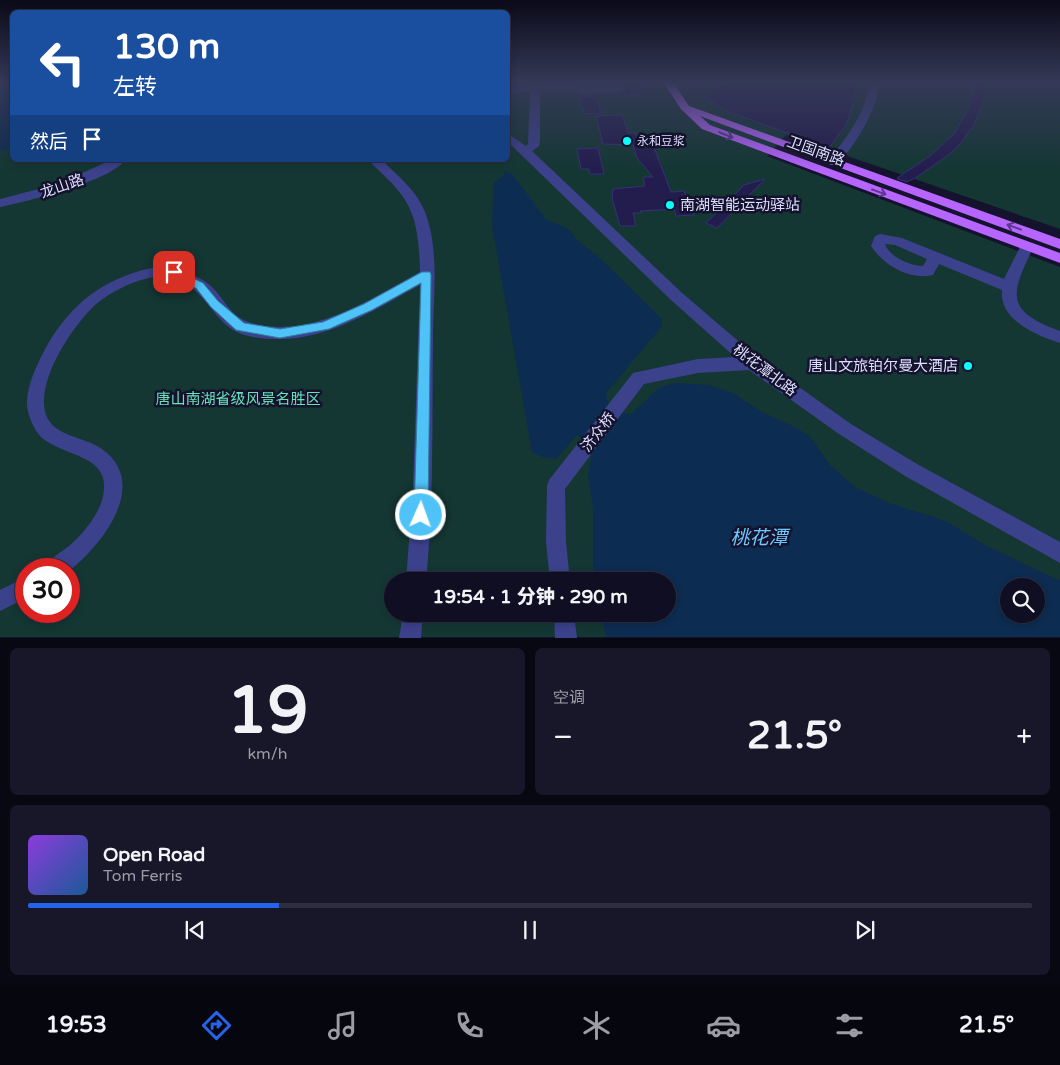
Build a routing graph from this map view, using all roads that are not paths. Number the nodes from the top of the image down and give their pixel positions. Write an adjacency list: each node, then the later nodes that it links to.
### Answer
1 (535, 112): 6 (street)
2 (690, 112): 12 (main road, 卫国南路, one-way to 12)
3 (697, 112): 9 (main road, 卫国南路)
4 (868, 112): 9 (street)
5 (510, 140): 6 (street, 桃花潭北路)
6 (525, 151): 18 (street, 桃花潭北路)
7 (116, 162): 10 (street, 龙山路)
8 (377, 162): 15 (street)
9 (834, 162): 11 (main road, 卫国南路, one-way to 9)
10 (0, 203)
11 (1060, 244)
12 (1027, 246): 14 (main road, 卫国南路); 16 (street)
13 (935, 257): 16 (street)
14 (1060, 258)
15 (426, 275): 20 (street); 21 (street)
16 (1009, 287): 17 (street)
17 (1060, 337)
18 (752, 363): 19 (street, 桃花潭北路); 22 (street, 济众桥)
19 (1060, 553)
20 (68, 558)
21 (417, 572)
22 (559, 572)
23 (15, 592): 24 (street)
24 (0, 600)
25 (412, 622): 27 (street)
26 (565, 622): 28 (street)
27 (410, 638)
28 (566, 638)

